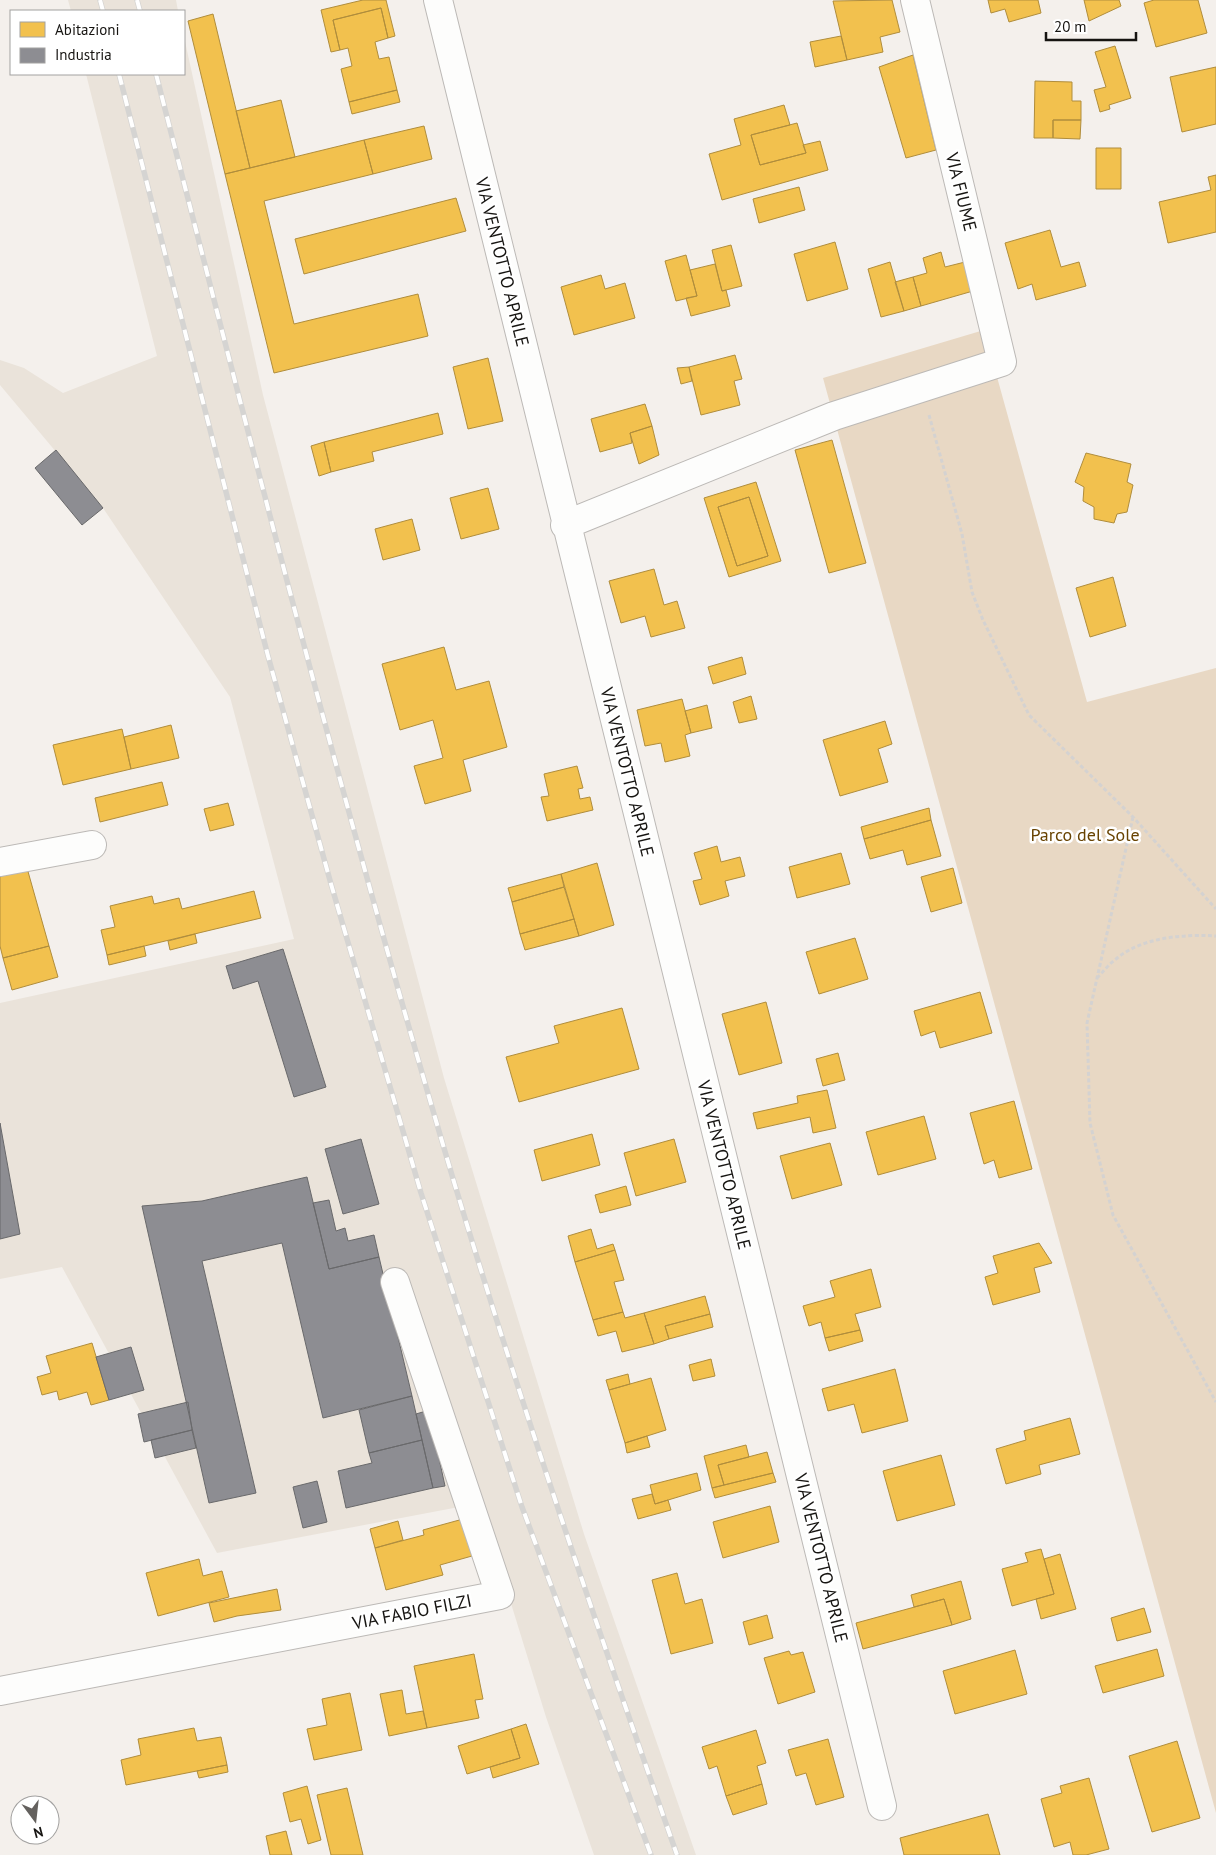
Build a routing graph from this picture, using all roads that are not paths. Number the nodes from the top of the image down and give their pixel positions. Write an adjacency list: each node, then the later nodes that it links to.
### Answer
1 (438, 0): 3 (street, VIA VENTOTTO APRILE)
2 (915, 0): 3 (street, VIA FIUME)
3 (566, 524): 8 (street, VIA VENTOTTO APRILE)
4 (92, 845): 5 (street)
5 (0, 862)
6 (395, 1282): 7 (street, VIA FABIO FILZI)
7 (0, 1691)
8 (882, 1806)

